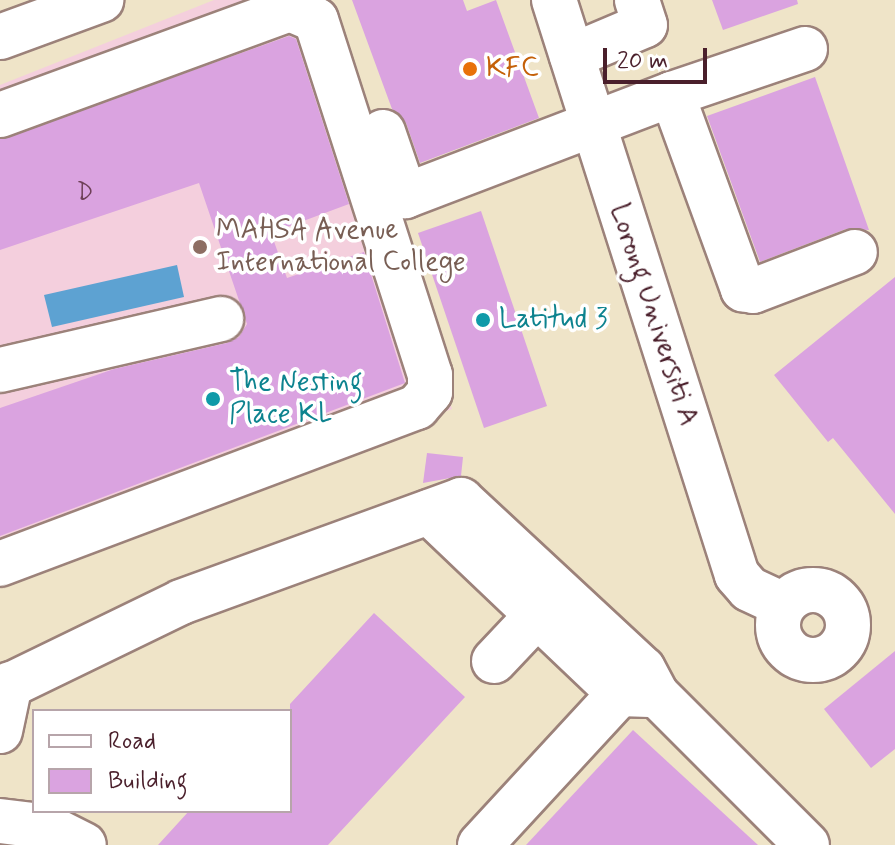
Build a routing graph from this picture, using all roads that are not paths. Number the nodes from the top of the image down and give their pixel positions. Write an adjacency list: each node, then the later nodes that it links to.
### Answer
1 (101, 0): 5 (main road)
2 (343, 0): 10 (main road)
3 (554, 0): 7 (main road, Lorong Universiti A)
4 (637, 0): 7 (main road)
5 (0, 37)
6 (805, 49): 8 (main road)
7 (572, 56): 10 (main road, Lorong Universiti A)
8 (672, 94): 10 (main road); 11 (main road)
9 (0, 115): 14 (main road)
10 (592, 126): 16 (main road, Lorong Universiti A)
11 (855, 252)
12 (221, 319): 13 (main road)
13 (0, 370)
14 (0, 564)
15 (548, 603): 17 (main road); 18 (main road); 19 (main road)
16 (784, 605)
17 (494, 661)
18 (640, 686): 23 (main road); 24 (main road)
19 (5, 687): 20 (main road)
20 (0, 731)
21 (0, 821): 22 (main road)
22 (84, 845)
23 (480, 845)
24 (807, 845)

